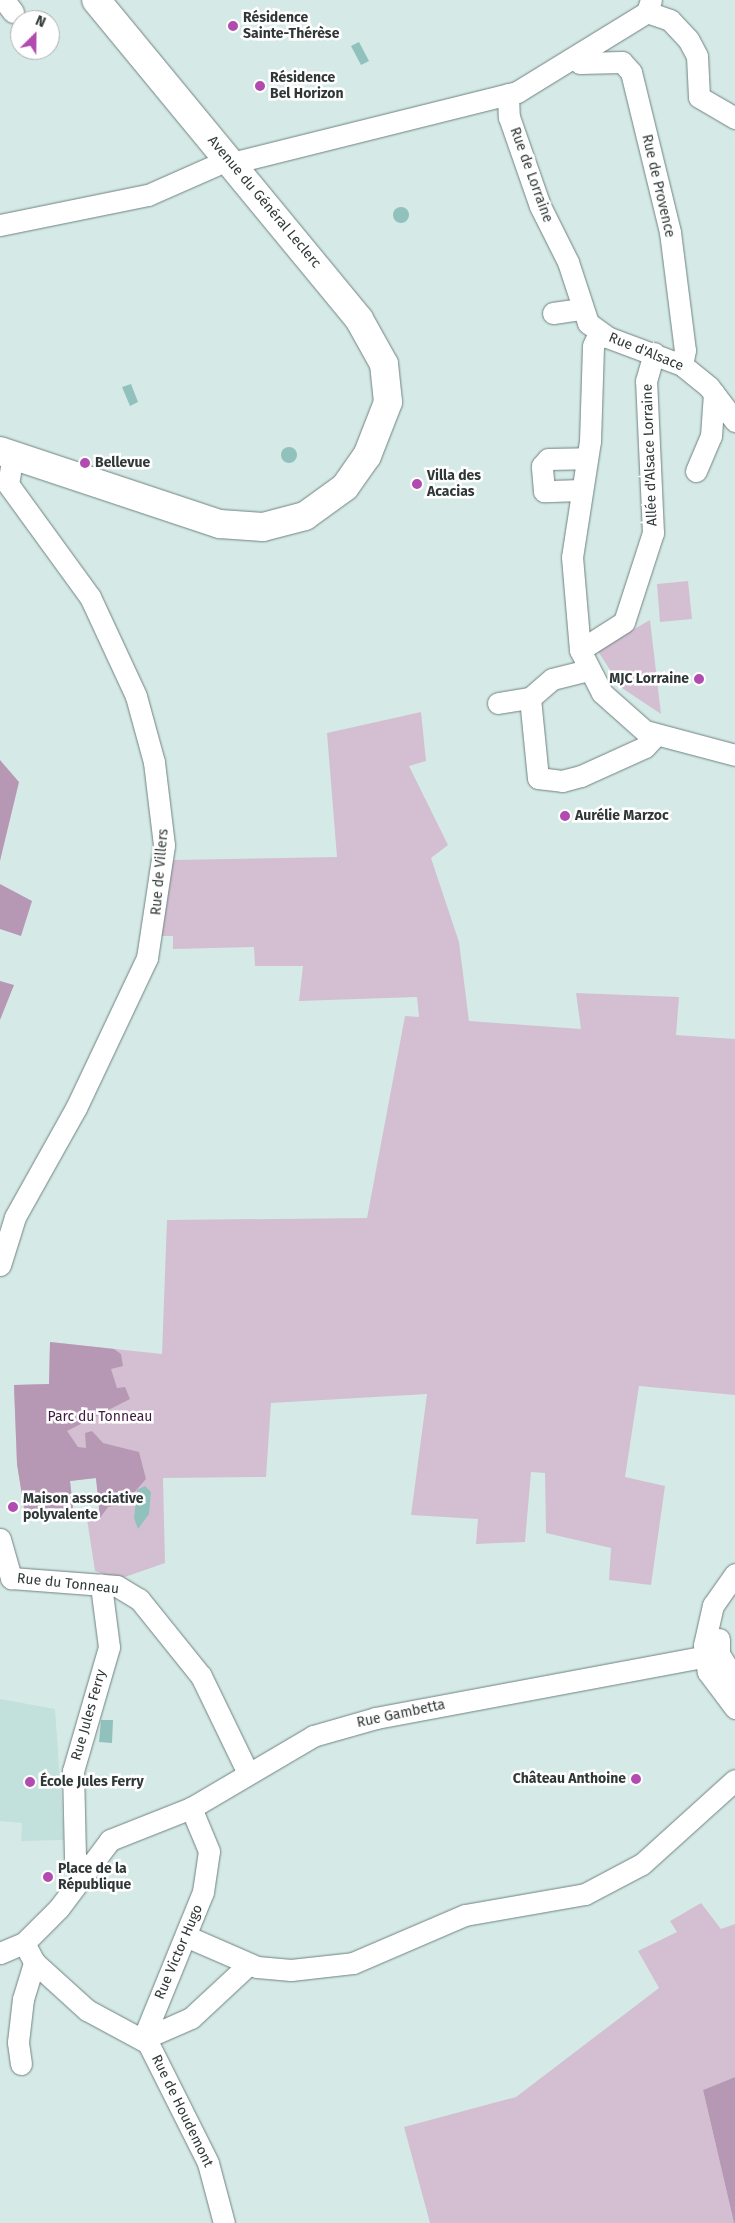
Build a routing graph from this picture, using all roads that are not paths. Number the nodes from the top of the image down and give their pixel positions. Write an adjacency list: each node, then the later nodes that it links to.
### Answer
1 (80, 0): 7 (main road, Avenue du Général Leclerc)
2 (96, 0): 7 (main road, Avenue du Général Leclerc)
3 (649, 6): 4 (street); 6 (street)
4 (575, 57): 5 (street); 13 (street, Rue de Provence)
5 (508, 94): 7 (street); 9 (street, Rue de Lorraine)
6 (735, 118)
7 (224, 164): 8 (street); 16 (main road, Avenue du Général Leclerc)
8 (0, 225)
9 (582, 309): 10 (street); 11 (street, Rue de Lorraine)
10 (553, 313)
11 (599, 333): 12 (street, Rue d'Alsace); 17 (street)
12 (654, 353): 13 (street, Rue d'Alsace); 20 (street, Allée d'Alsace Lorraine)
13 (682, 365): 14 (street, Rue d'Alsace)
14 (714, 393): 15 (street, Rue d'Alsace); 18 (street)
15 (735, 421)
16 (6, 453): 26 (street, Rue de Villers)
17 (587, 458): 19 (street); 19 (street)
18 (696, 470)
19 (581, 490): 20 (street)
20 (580, 650): 21 (street)
21 (588, 670): 22 (street); 24 (street)
22 (530, 698): 23 (street); 24 (street)
23 (498, 703)
24 (655, 736): 25 (street)
25 (735, 755)
26 (0, 1265)
27 (0, 1539): 29 (street, Rue du Tonneau)
28 (732, 1580): 30 (street)
29 (101, 1585): 33 (street, Rue du Tonneau); 36 (street, Rue Jules Ferry)
30 (711, 1654): 31 (street); 32 (street); 33 (street, Rue Gambetta)
31 (735, 1680)
32 (735, 1708)
33 (247, 1770): 35 (street, Rue Gambetta)
34 (735, 1780): 40 (street)
35 (191, 1808): 36 (street, Rue Gambetta); 37 (street, Rue Victor Hugo)
36 (85, 1871): 38 (street)
37 (188, 1937): 40 (street); 41 (street, Rue Victor Hugo)
38 (7, 1946): 39 (street, Rue de Houdemont)
39 (34, 1962): 41 (street, Rue de Houdemont); 42 (street)
40 (248, 1965): 41 (street)
41 (144, 2038): 43 (street, Rue de Houdemont)
42 (21, 2064)
43 (224, 2223)

